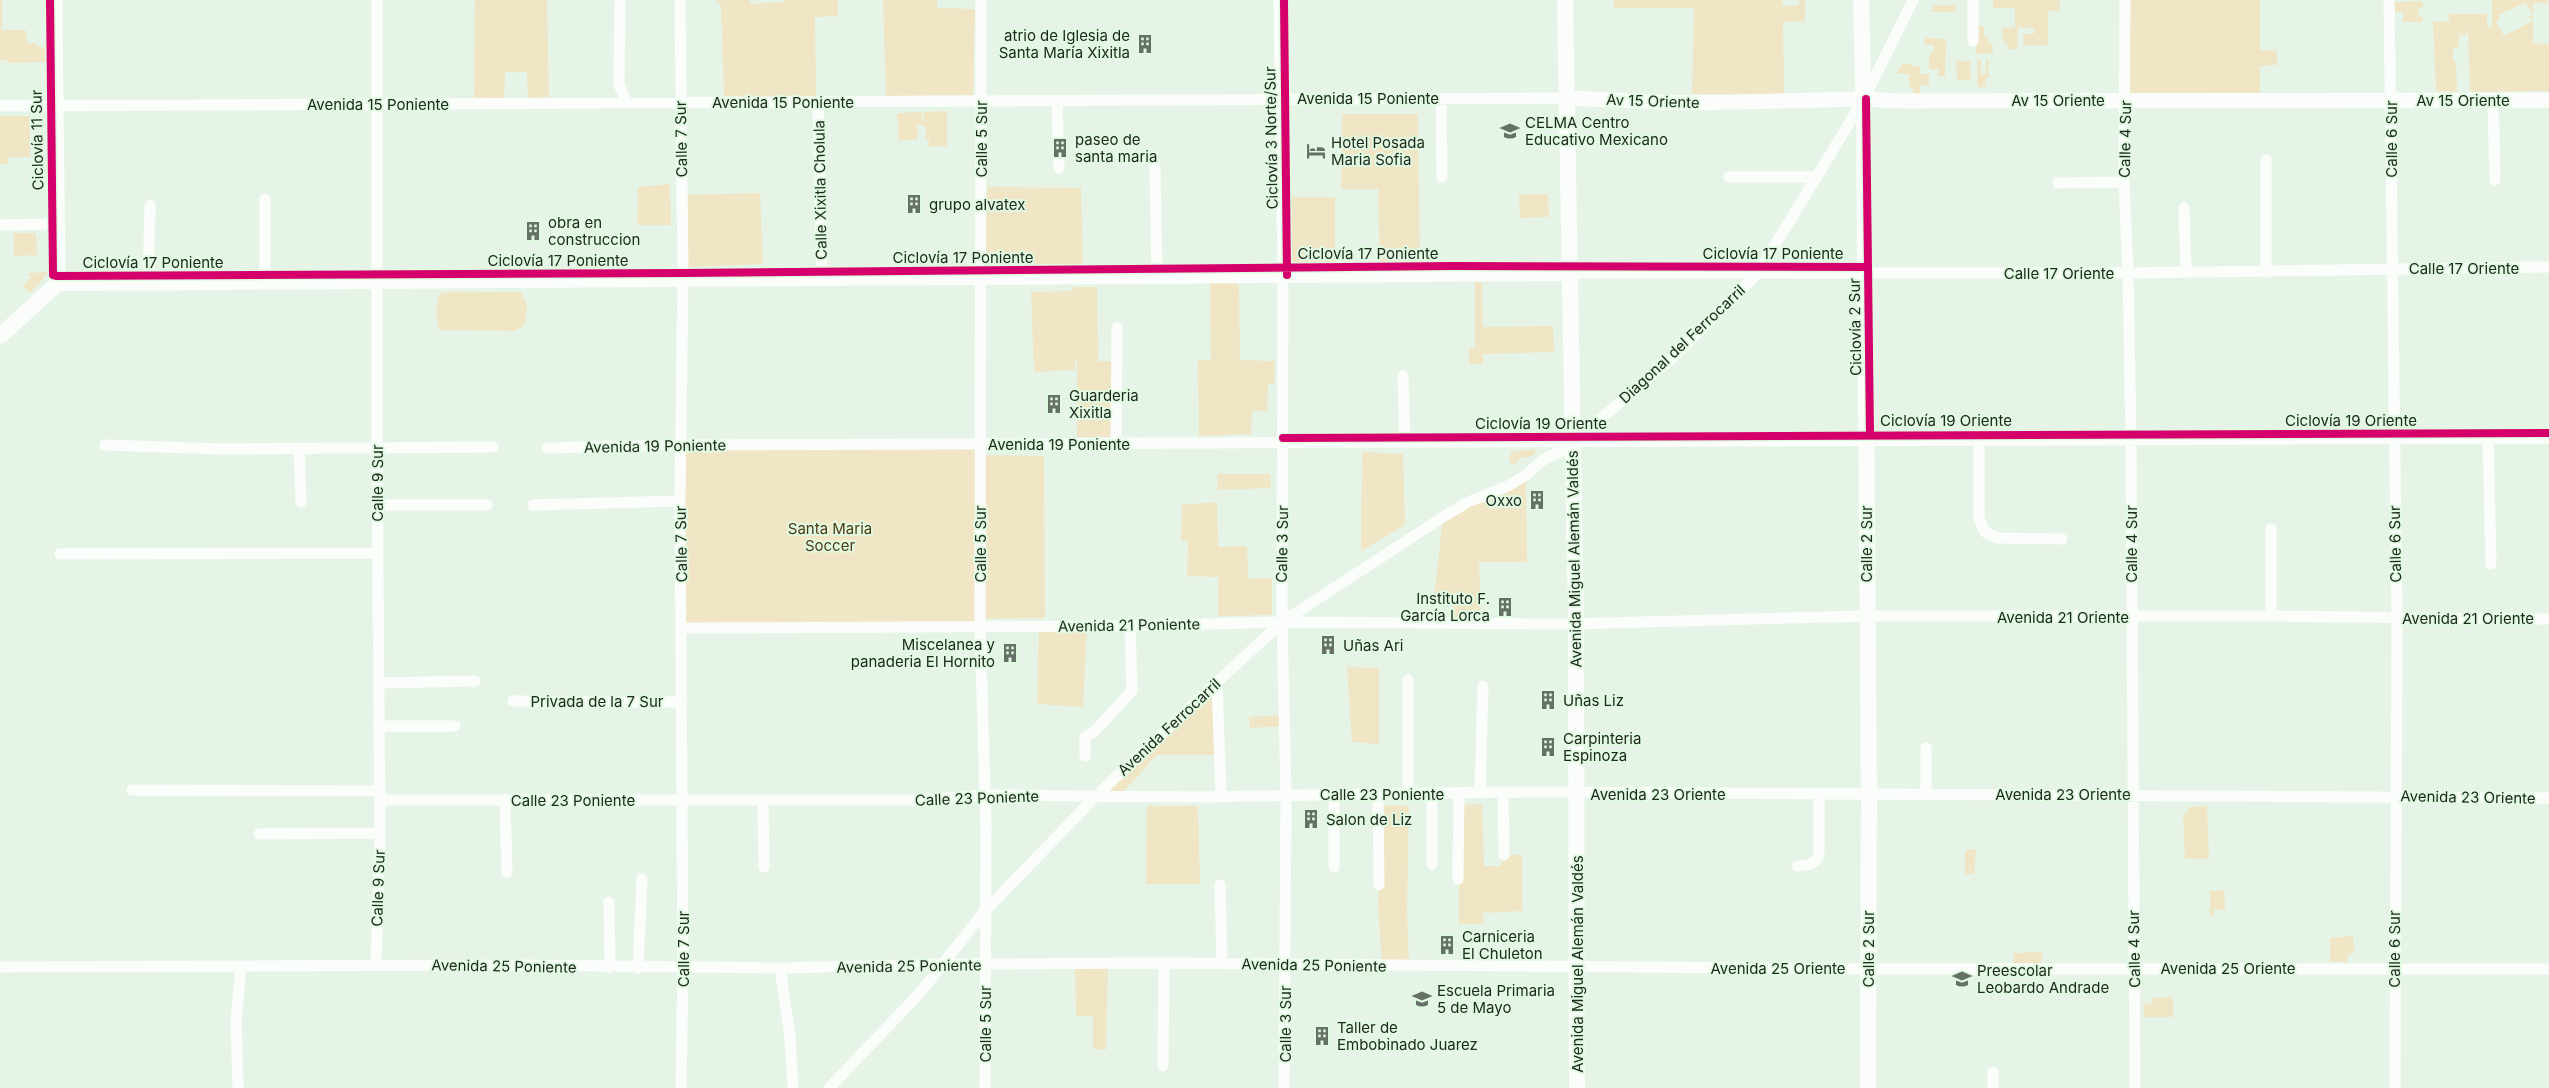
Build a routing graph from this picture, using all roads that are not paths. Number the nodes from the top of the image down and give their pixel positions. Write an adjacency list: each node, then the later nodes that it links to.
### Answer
1 (55, 0): 31 (street)
2 (377, 0): 29 (street, Calle 9 Sur)
3 (620, 0): 14 (street)
4 (680, 0): 28 (street, Calle 7 Sur)
5 (981, 0): 24 (street, Calle 5 Sur)
6 (1279, 0): 15 (street, Calle 3 Sur)
7 (1565, 0): 17 (main road, Avenida Miguel Alemán Valdés)
8 (1861, 0): 18 (main road, Calle 2 Sur)
9 (1914, 0): 18 (street, Diagonal del Ferrocarril)
10 (1973, 0): 13 (street)
11 (2125, 0): 19 (street, Calle 4 Sur)
12 (2389, 0): 20 (street, Calle 6 Sur)
13 (1973, 41)
14 (620, 85): 26 (street); 27 (street)
15 (1280, 98): 16 (street, Avenida 15 Poniente); 21 (street, Avenida 15 Poniente); 54 (street, Calle 3 Sur)
16 (1441, 98): 17 (street, Avenida 15 Poniente); 37 (street)
17 (1567, 98): 18 (street, Av 15 Oriente); 49 (main road, Avenida Miguel Alemán Valdés)
18 (1864, 99): 19 (street, Av 15 Oriente); 36 (street, Diagonal del Ferrocarril); 51 (main road, Calle 2 Sur)
19 (2126, 99): 20 (street, Av 15 Oriente); 39 (street, Calle 4 Sur)
20 (2390, 99): 22 (street, Av 15 Oriente); 47 (street, Calle 6 Sur)
21 (1058, 100): 24 (street, Avenida 15 Poniente); 34 (street)
22 (2493, 100): 23 (street, Av 15 Oriente); 38 (street)
23 (2549, 100)
24 (981, 101): 25 (street, Avenida 15 Poniente); 56 (street, Calle 5 Sur)
25 (818, 102): 28 (street, Avenida 15 Poniente); 57 (street, Calle Xixitla Cholula)
26 (611, 103): 27 (street, Avenida 15 Poniente); 29 (street, Avenida 15 Poniente)
27 (627, 103): 28 (street, Avenida 15 Poniente)
28 (680, 103): 58 (street, Calle 7 Sur)
29 (377, 104): 31 (street, Avenida 15 Poniente); 59 (street, Calle 9 Sur)
30 (0, 106): 31 (street, Avenida 15 Poniente)
31 (55, 106): 44 (street)
32 (2266, 160): 48 (street)
33 (1155, 167): 55 (street)
34 (1059, 168)
35 (1729, 177): 36 (street)
36 (1817, 177): 50 (street, Diagonal del Ferrocarril)
37 (1442, 178)
38 (2495, 180)
39 (2124, 182): 40 (street); 52 (street, Calle 4 Sur)
40 (2058, 183)
41 (265, 199): 61 (street)
42 (150, 205): 60 (street)
43 (2184, 208): 53 (street)
44 (56, 224): 45 (street); 62 (street)
45 (0, 225)
46 (2549, 267): 47 (street, Calle 17 Oriente)
47 (2391, 268): 48 (street, Calle 17 Oriente); 66 (street, Calle 6 Sur)
48 (2266, 272): 53 (street, Calle 17 Oriente)
49 (1570, 273): 50 (street, Calle 17 Oriente); 54 (main road); 72 (main road, Avenida Miguel Alemán Valdés)
50 (1758, 273): 51 (street, Calle 17 Oriente); 72 (street, Diagonal del Ferrocarril)
51 (1864, 273): 52 (street, Calle 17 Oriente); 71 (main road, Calle 2 Sur)
52 (2128, 273): 53 (street, Calle 17 Oriente); 68 (street, Calle 4 Sur)
53 (2186, 273)
54 (1283, 275): 55 (main road); 74 (street, Calle 3 Sur)
55 (1157, 276): 56 (main road)
56 (982, 277): 57 (main road); 78 (street, Calle 5 Sur)
57 (822, 278): 58 (main road)
58 (683, 279): 59 (main road); 77 (street, Calle 7 Sur)
59 (378, 281): 61 (main road); 81 (street, Calle 9 Sur)
60 (148, 282): 61 (main road); 62 (main road)
61 (265, 282)
62 (58, 283): 64 (main road)
63 (1117, 327): 73 (street)
64 (0, 336)
65 (1403, 376): 75 (street)
66 (2394, 438): 68 (street, Avenida 19 Poniente); 69 (street, Avenida 19 Poniente); 96 (street, Calle 6 Sur)
67 (2549, 438): 69 (street, Avenida 19 Poniente)
68 (2131, 439): 70 (street, Avenida 19 Poniente); 95 (street, Calle 4 Sur)
69 (2488, 439): 92 (street)
70 (1979, 440): 71 (street, Avenida 19 Poniente); 89 (street)
71 (1865, 441): 72 (street, Avenida 19 Poniente); 93 (main road, Calle 2 Sur)
72 (1572, 443): 75 (street, Avenida 19 Poniente); 98 (street, Avenida Ferrocarril); 99 (main road, Avenida Miguel Alemán Valdés)
73 (1116, 444): 74 (street, Avenida 19 Poniente); 78 (street, Avenida 19 Poniente)
74 (1283, 444): 75 (street, Avenida 19 Poniente); 98 (street, Calle 3 Sur)
75 (1405, 444)
76 (105, 445): 80 (street)
77 (681, 445): 78 (street, Avenida 19 Poniente); 82 (street, Avenida 19 Poniente); 83 (street, Calle 7 Sur)
78 (980, 445): 101 (street, Calle 5 Sur)
79 (493, 447): 81 (street)
80 (299, 448): 81 (street); 84 (street)
81 (377, 448): 85 (street, Calle 9 Sur)
82 (547, 448)
83 (680, 501): 87 (street); 102 (street, Calle 7 Sur)
84 (302, 502)
85 (377, 505): 86 (street); 91 (street, Calle 9 Sur)
86 (487, 505)
87 (533, 505)
88 (2271, 529): 94 (street)
89 (2062, 539)
90 (60, 554): 91 (street)
91 (377, 554): 106 (street, Calle 9 Sur)
92 (2491, 564)
93 (1866, 616): 95 (street, Avenida 21 Oriente); 99 (street, Avenida 21 Oriente); 118 (main road, Calle 2 Sur)
94 (2271, 616): 95 (street, Avenida 21 Oriente); 96 (street, Avenida 21 Oriente)
95 (2132, 617): 128 (street, Calle 4 Sur)
96 (2397, 618): 97 (street, Avenida 21 Oriente); 132 (street, Calle 6 Sur)
97 (2549, 619)
98 (1282, 622): 99 (street, Avenida 21 Poniente); 100 (street, Avenida 21 Poniente); 105 (street, Avenida Ferrocarril); 120 (street, Calle 3 Sur)
99 (1576, 624): 125 (main road, Avenida Miguel Alemán Valdés)
100 (1130, 626): 101 (street, Avenida 21 Poniente); 113 (street)
101 (980, 627): 102 (street, Avenida 21 Poniente); 127 (street, Calle 5 Sur)
102 (682, 628): 109 (street, Calle 7 Sur)
103 (1408, 680): 123 (street)
104 (475, 681): 106 (street)
105 (1217, 682): 130 (street, Avenida Ferrocarril); 131 (street)
106 (378, 683): 110 (street, Calle 9 Sur)
107 (1483, 686): 117 (street)
108 (513, 701): 109 (street, Privada de la 7 Sur)
109 (682, 702): 135 (street, Calle 7 Sur)
110 (378, 726): 111 (street); 129 (street, Calle 9 Sur)
111 (455, 726)
112 (1926, 748): 119 (street)
113 (1085, 756)
114 (132, 790): 129 (street, Calle 23 Poniente)
115 (1504, 792): 117 (street, Calle 23 Poniente); 125 (street, Calle 23 Poniente); 139 (street)
116 (1459, 793): 117 (street, Calle 23 Poniente); 124 (street, Calle 23 Poniente); 146 (street)
117 (1480, 793)
118 (1869, 793): 119 (street, Avenida 23 Oriente); 126 (street, Avenida 23 Oriente); 165 (main road, Calle 2 Sur)
119 (1926, 793): 128 (street, Avenida 23 Oriente)
120 (1286, 794): 121 (street, Calle 23 Poniente); 131 (street, Calle 23 Poniente); 154 (street, Calle 3 Sur)
121 (1334, 794): 122 (street, Calle 23 Poniente); 143 (street)
122 (1378, 794): 123 (street, Calle 23 Poniente); 148 (street)
123 (1408, 794): 124 (street, Calle 23 Poniente)
124 (1432, 794): 140 (street)
125 (1576, 794): 126 (street, Avenida 23 Oriente); 159 (main road, Avenida Miguel Alemán Valdés)
126 (1819, 794): 141 (street)
127 (985, 795): 130 (street, Calle 23 Poniente); 136 (street, Calle 23 Poniente); 150 (street, Calle 5 Sur)
128 (2132, 795): 132 (street, Avenida 23 Oriente); 164 (street, Calle 4 Sur)
129 (379, 796): 134 (street, Calle 23 Poniente); 137 (street, Calle 9 Sur)
130 (1097, 796): 131 (street, Calle 23 Poniente); 150 (street, Avenida Ferrocarril)
131 (1221, 796)
132 (2394, 796): 133 (street, Avenida 23 Oriente); 166 (street, Calle 6 Sur)
133 (2549, 798)
134 (505, 800): 135 (street, Calle 23 Poniente); 144 (street)
135 (682, 800): 136 (street, Calle 23 Poniente); 162 (street, Calle 7 Sur)
136 (763, 800): 142 (street)
137 (380, 833): 138 (street); 155 (street, Calle 9 Sur)
138 (259, 834)
139 (1504, 855)
140 (1432, 864)
141 (1797, 866)
142 (764, 867)
143 (1334, 867)
144 (507, 873)
145 (642, 878): 161 (street)
146 (1458, 879)
147 (1220, 885): 152 (street)
148 (1379, 885)
149 (609, 902): 160 (street)
150 (984, 912): 153 (street, Avenida Ferrocarril); 156 (street, Calle 5 Sur)
151 (1164, 963): 152 (street, Avenida 25 Poniente); 156 (street, Avenida 25 Poniente); 168 (street)
152 (1222, 963): 154 (street, Avenida 25 Poniente)
153 (944, 964): 156 (street, Avenida 25 Poniente); 163 (street, Avenida 25 Poniente); 173 (street, Avenida Ferrocarril)
154 (1285, 964): 159 (street, Avenida 25 Poniente); 175 (street, Calle 3 Sur)
155 (376, 965): 158 (street, Avenida 25 Poniente); 160 (street, Avenida 25 Poniente)
156 (985, 965): 174 (street, Calle 5 Sur)
157 (0, 966): 158 (street, Avenida 25 Poniente)
158 (241, 966): 170 (street)
159 (1577, 967): 165 (street, Avenida 25 Oriente); 176 (main road, Avenida Miguel Alemán Valdés)
160 (610, 968): 161 (street, Avenida 25 Poniente)
161 (638, 968): 162 (street, Avenida 25 Poniente)
162 (683, 968): 163 (street, Avenida 25 Poniente); 171 (street, Calle 7 Sur)
163 (780, 968): 172 (street)
164 (2134, 968): 165 (street, Avenida 25 Oriente); 166 (street, Avenida 25 Oriente); 179 (street, Calle 4 Sur)
165 (1868, 969): 177 (main road, Calle 2 Sur)
166 (2393, 969): 167 (street, Avenida 25 Oriente); 180 (street, Calle 6 Sur)
167 (2549, 969)
168 (1163, 1066)
169 (1993, 1072): 178 (street)
170 (238, 1088)
171 (681, 1088)
172 (793, 1088)
173 (829, 1088)
174 (985, 1088)
175 (1284, 1088)
176 (1577, 1088)
177 (1868, 1088)
178 (1992, 1088)
179 (2135, 1088)
180 (2394, 1088)

